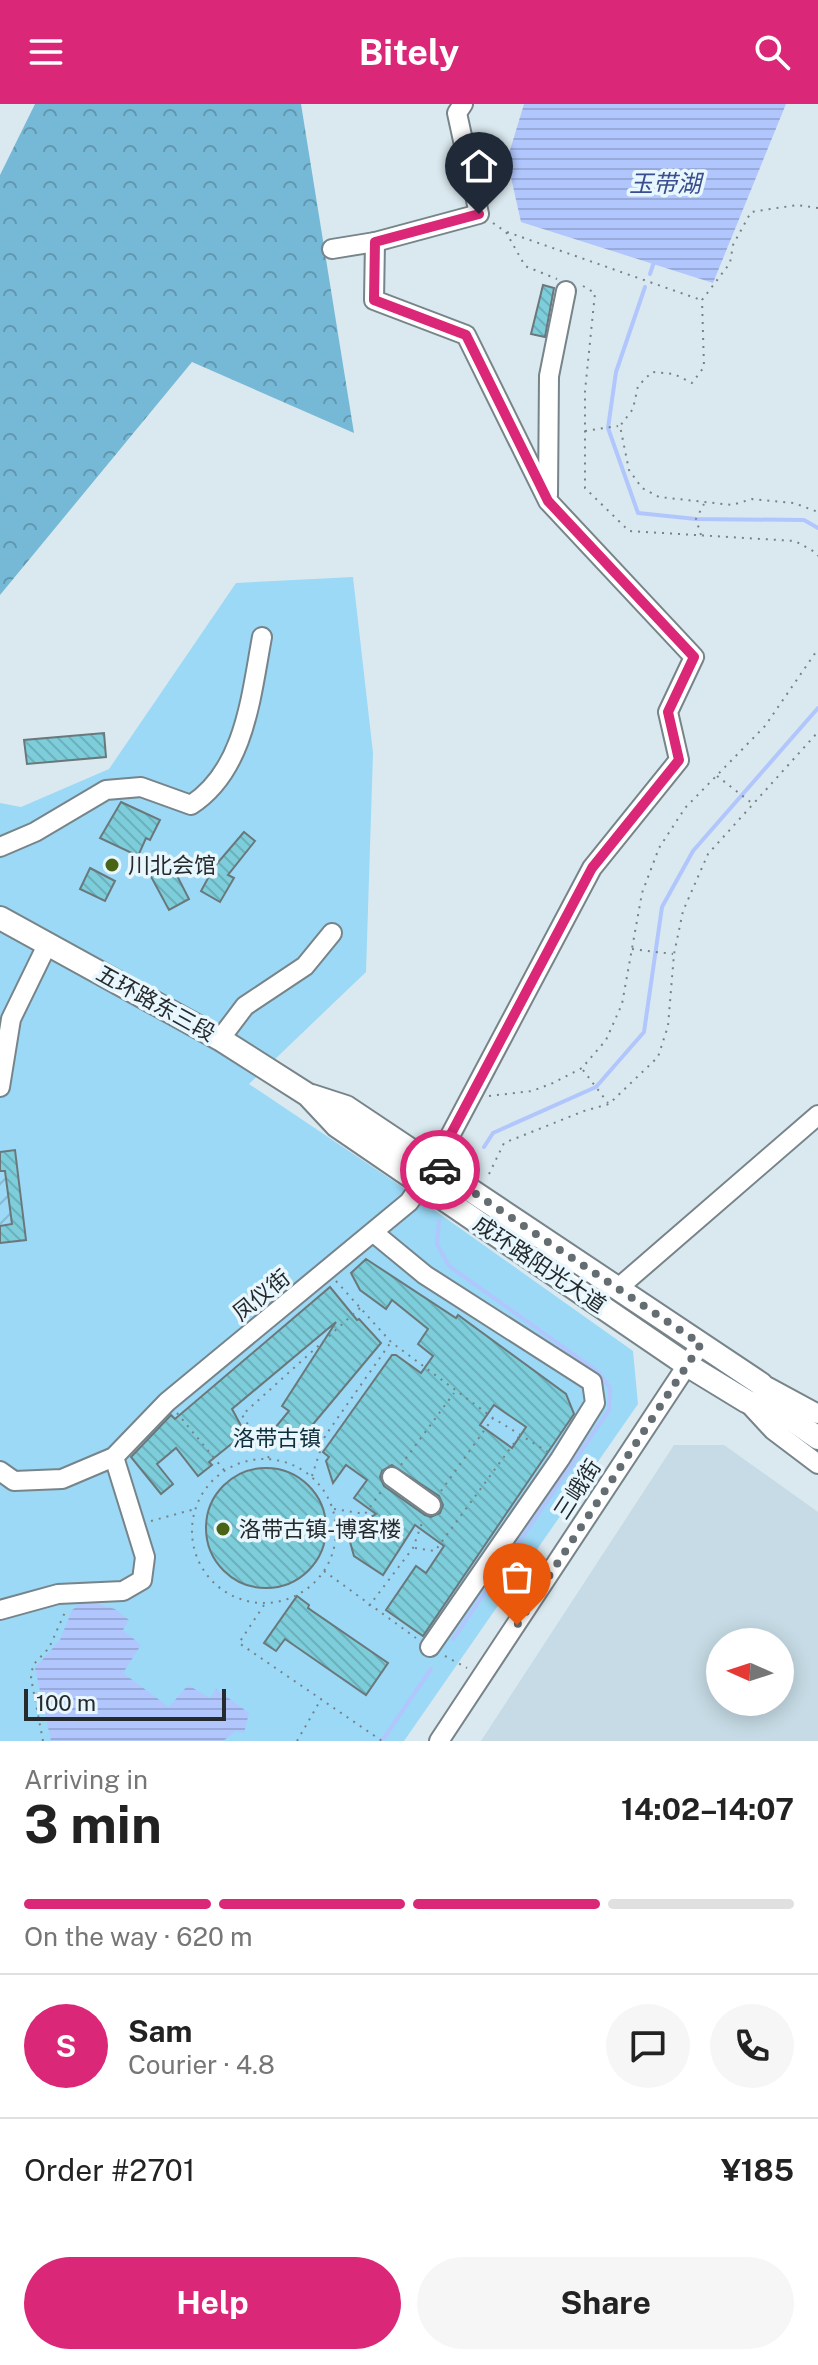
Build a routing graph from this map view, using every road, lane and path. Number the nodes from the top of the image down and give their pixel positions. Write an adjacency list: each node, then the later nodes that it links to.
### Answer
1 (463, 104): 3 (street)
2 (818, 208): 8 (path)
3 (479, 214): 4 (path); 5 (street)
4 (506, 232): 7 (path); 8 (path)
5 (375, 242): 6 (street); 11 (street)
6 (332, 249)
7 (565, 284): 10 (path); 11 (street)
8 (702, 300): 9 (path)
9 (620, 426): 10 (path); 12 (path)
10 (585, 431): 14 (path)
11 (548, 501): 30 (street, 凤仪街)
12 (705, 503): 13 (path); 14 (path)
13 (818, 512)
14 (701, 535): 15 (path)
15 (818, 556)
16 (262, 637): 21 (street)
17 (818, 649): 19 (path)
18 (818, 732): 20 (path)
19 (717, 776): 20 (path); 25 (path)
20 (754, 805): 26 (path)
21 (0, 847)
22 (0, 918): 24 (main road, 五环路东三段)
23 (332, 933): 27 (street)
24 (48, 943): 27 (main road, 五环路东三段); 29 (street)
25 (630, 949): 26 (path); 28 (path)
26 (674, 954): 32 (path)
27 (220, 1039): 31 (main road, 五环路东三段)
28 (582, 1068): 30 (path); 32 (path)
29 (0, 1087)
30 (472, 1094): 35 (street, 凤仪街)
31 (308, 1095): 35 (main road, 成环路阳光大道)
32 (609, 1104): 34 (path)
33 (818, 1115): 38 (street)
34 (489, 1174)
35 (428, 1175): 36 (street, 凤仪街); 38 (main road, 成环路阳光大道); 42 (main road, 成环路阳光大道)
36 (374, 1233): 37 (street, 凤仪街); 52 (street)
37 (327, 1271): 39 (path); 45 (street, 凤仪街)
38 (617, 1289): 41 (main road, 成环路阳光大道)
39 (361, 1307): 40 (path); 51 (path)
40 (391, 1342): 48 (path); 56 (path)
41 (701, 1344): 42 (street, 三峨街); 43 (main road, 成环路阳光大道)
42 (687, 1365): 44 (main road, 成环路阳光大道); 67 (street, 三峨街)
43 (761, 1384): 46 (street); 47 (main road, 成环路阳光大道)
44 (746, 1401): 47 (main road, 成环路阳光大道); 53 (street)
45 (167, 1402): 50 (street, 凤仪街); 55 (path)
46 (818, 1414)
47 (792, 1420): 49 (main road, 成环路阳光大道)
48 (520, 1435): 52 (path); 61 (path)
49 (818, 1438)
50 (114, 1457): 54 (street); 60 (street)
51 (270, 1459): 55 (path); 56 (path)
52 (560, 1459): 66 (street)
53 (818, 1464)
54 (0, 1471)
55 (225, 1471): 59 (path)
56 (312, 1477): 62 (path)
57 (392, 1477): 58 (street)
58 (431, 1505)
59 (196, 1509): 60 (path); 63 (path)
60 (135, 1527): 65 (street)
61 (413, 1548)
62 (324, 1571): 63 (path); 66 (path)
63 (264, 1604): 68 (path)
64 (66, 1609): 69 (path)
65 (0, 1610)
66 (430, 1647): 67 (path)
67 (482, 1677): 72 (street, 三峨街)
68 (321, 1700): 70 (path); 71 (path)
69 (43, 1741)
70 (297, 1741)
71 (382, 1741)
72 (439, 1741)

